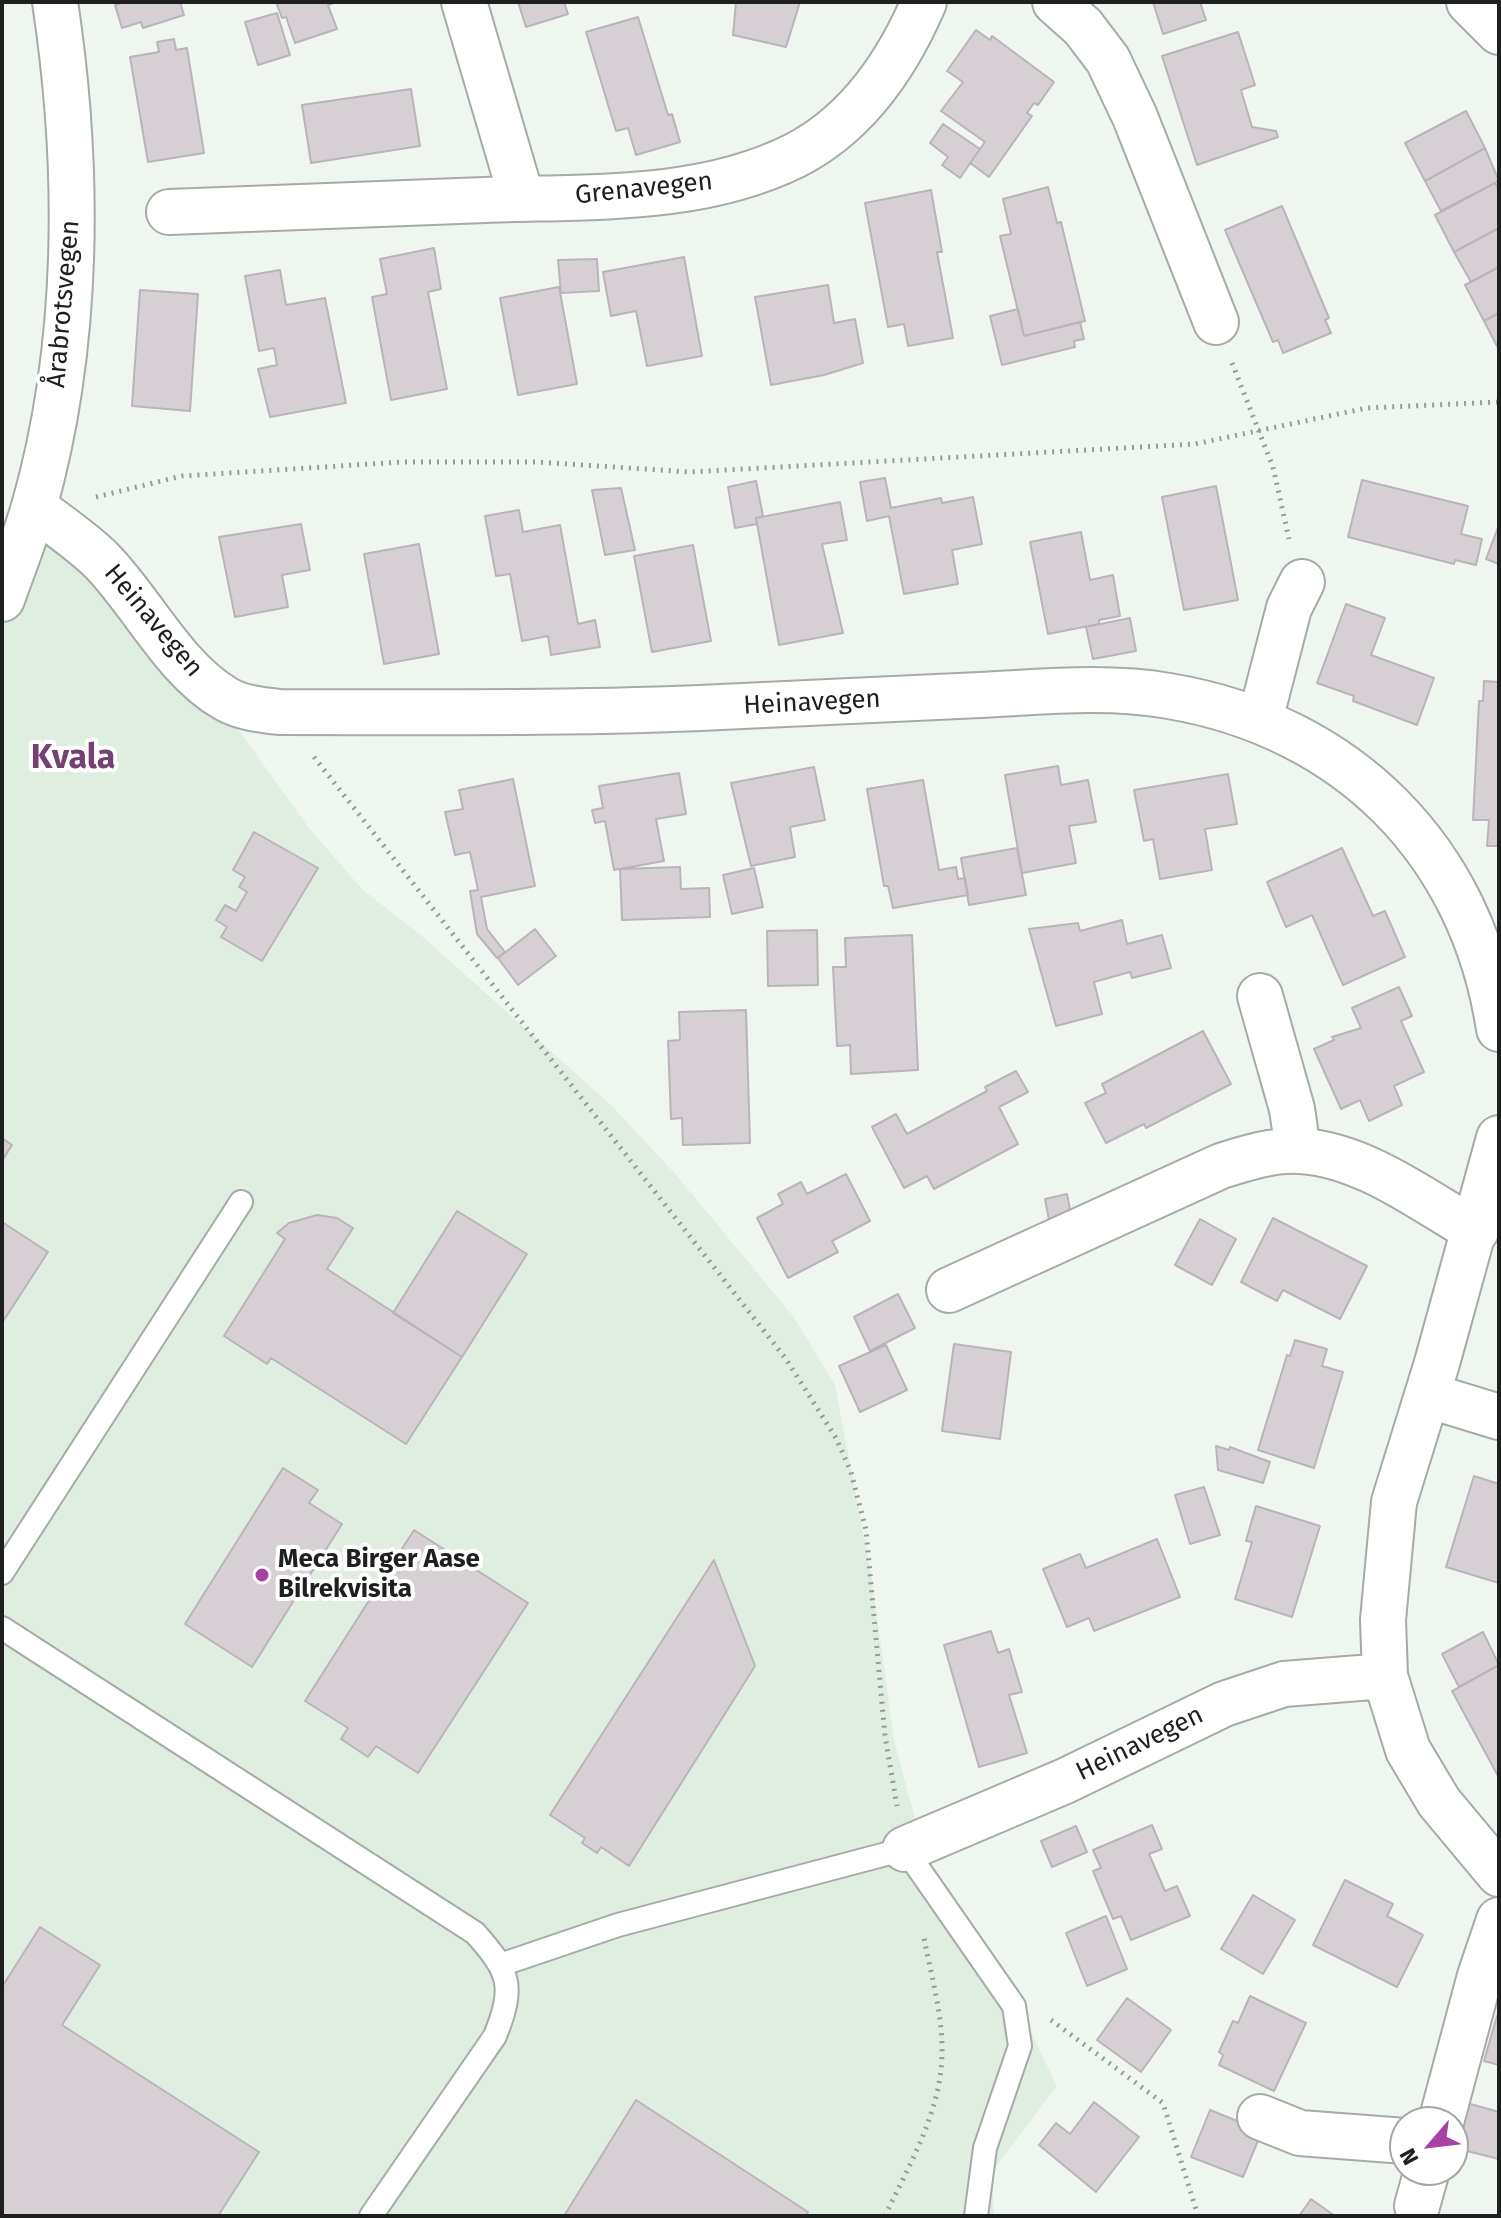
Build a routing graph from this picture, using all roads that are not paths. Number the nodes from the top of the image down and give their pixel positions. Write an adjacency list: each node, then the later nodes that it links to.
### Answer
1 (55, 2): 10 (street, Årabrotsvegen)
2 (464, 2): 7 (street)
3 (924, 2): 7 (street, Grenavegen)
4 (1055, 2): 9 (street)
5 (1469, 2): 6 (street)
6 (1499, 32)
7 (522, 199): 8 (street, Grenavegen)
8 (169, 212)
9 (1216, 322)
10 (35, 500): 12 (street, Årabrotsvegen); 13 (street, Heinavegen)
11 (1302, 582): 13 (street)
12 (2, 599)
13 (1260, 720): 14 (street, Heinavegen)
14 (1496, 986): 16 (street, Heinavegen)
15 (1260, 996): 18 (street)
16 (1499, 1029)
17 (1499, 1138): 20 (street)
18 (1298, 1150): 20 (street); 21 (street)
19 (241, 1202): 24 (lane)
20 (1476, 1231): 22 (street)
21 (949, 1290)
22 (1427, 1395): 23 (street); 26 (street)
23 (1499, 1417)
24 (2, 1573)
25 (2, 1628): 30 (lane)
26 (1385, 1676): 27 (street, Heinavegen); 28 (street)
27 (905, 1849): 30 (lane); 35 (lane)
28 (1499, 1874)
29 (1499, 1920): 31 (street)
30 (503, 1964): 34 (lane)
31 (1446, 2106)
32 (1260, 2117): 33 (street)
33 (1389, 2140)
34 (371, 2216)
35 (976, 2216)

